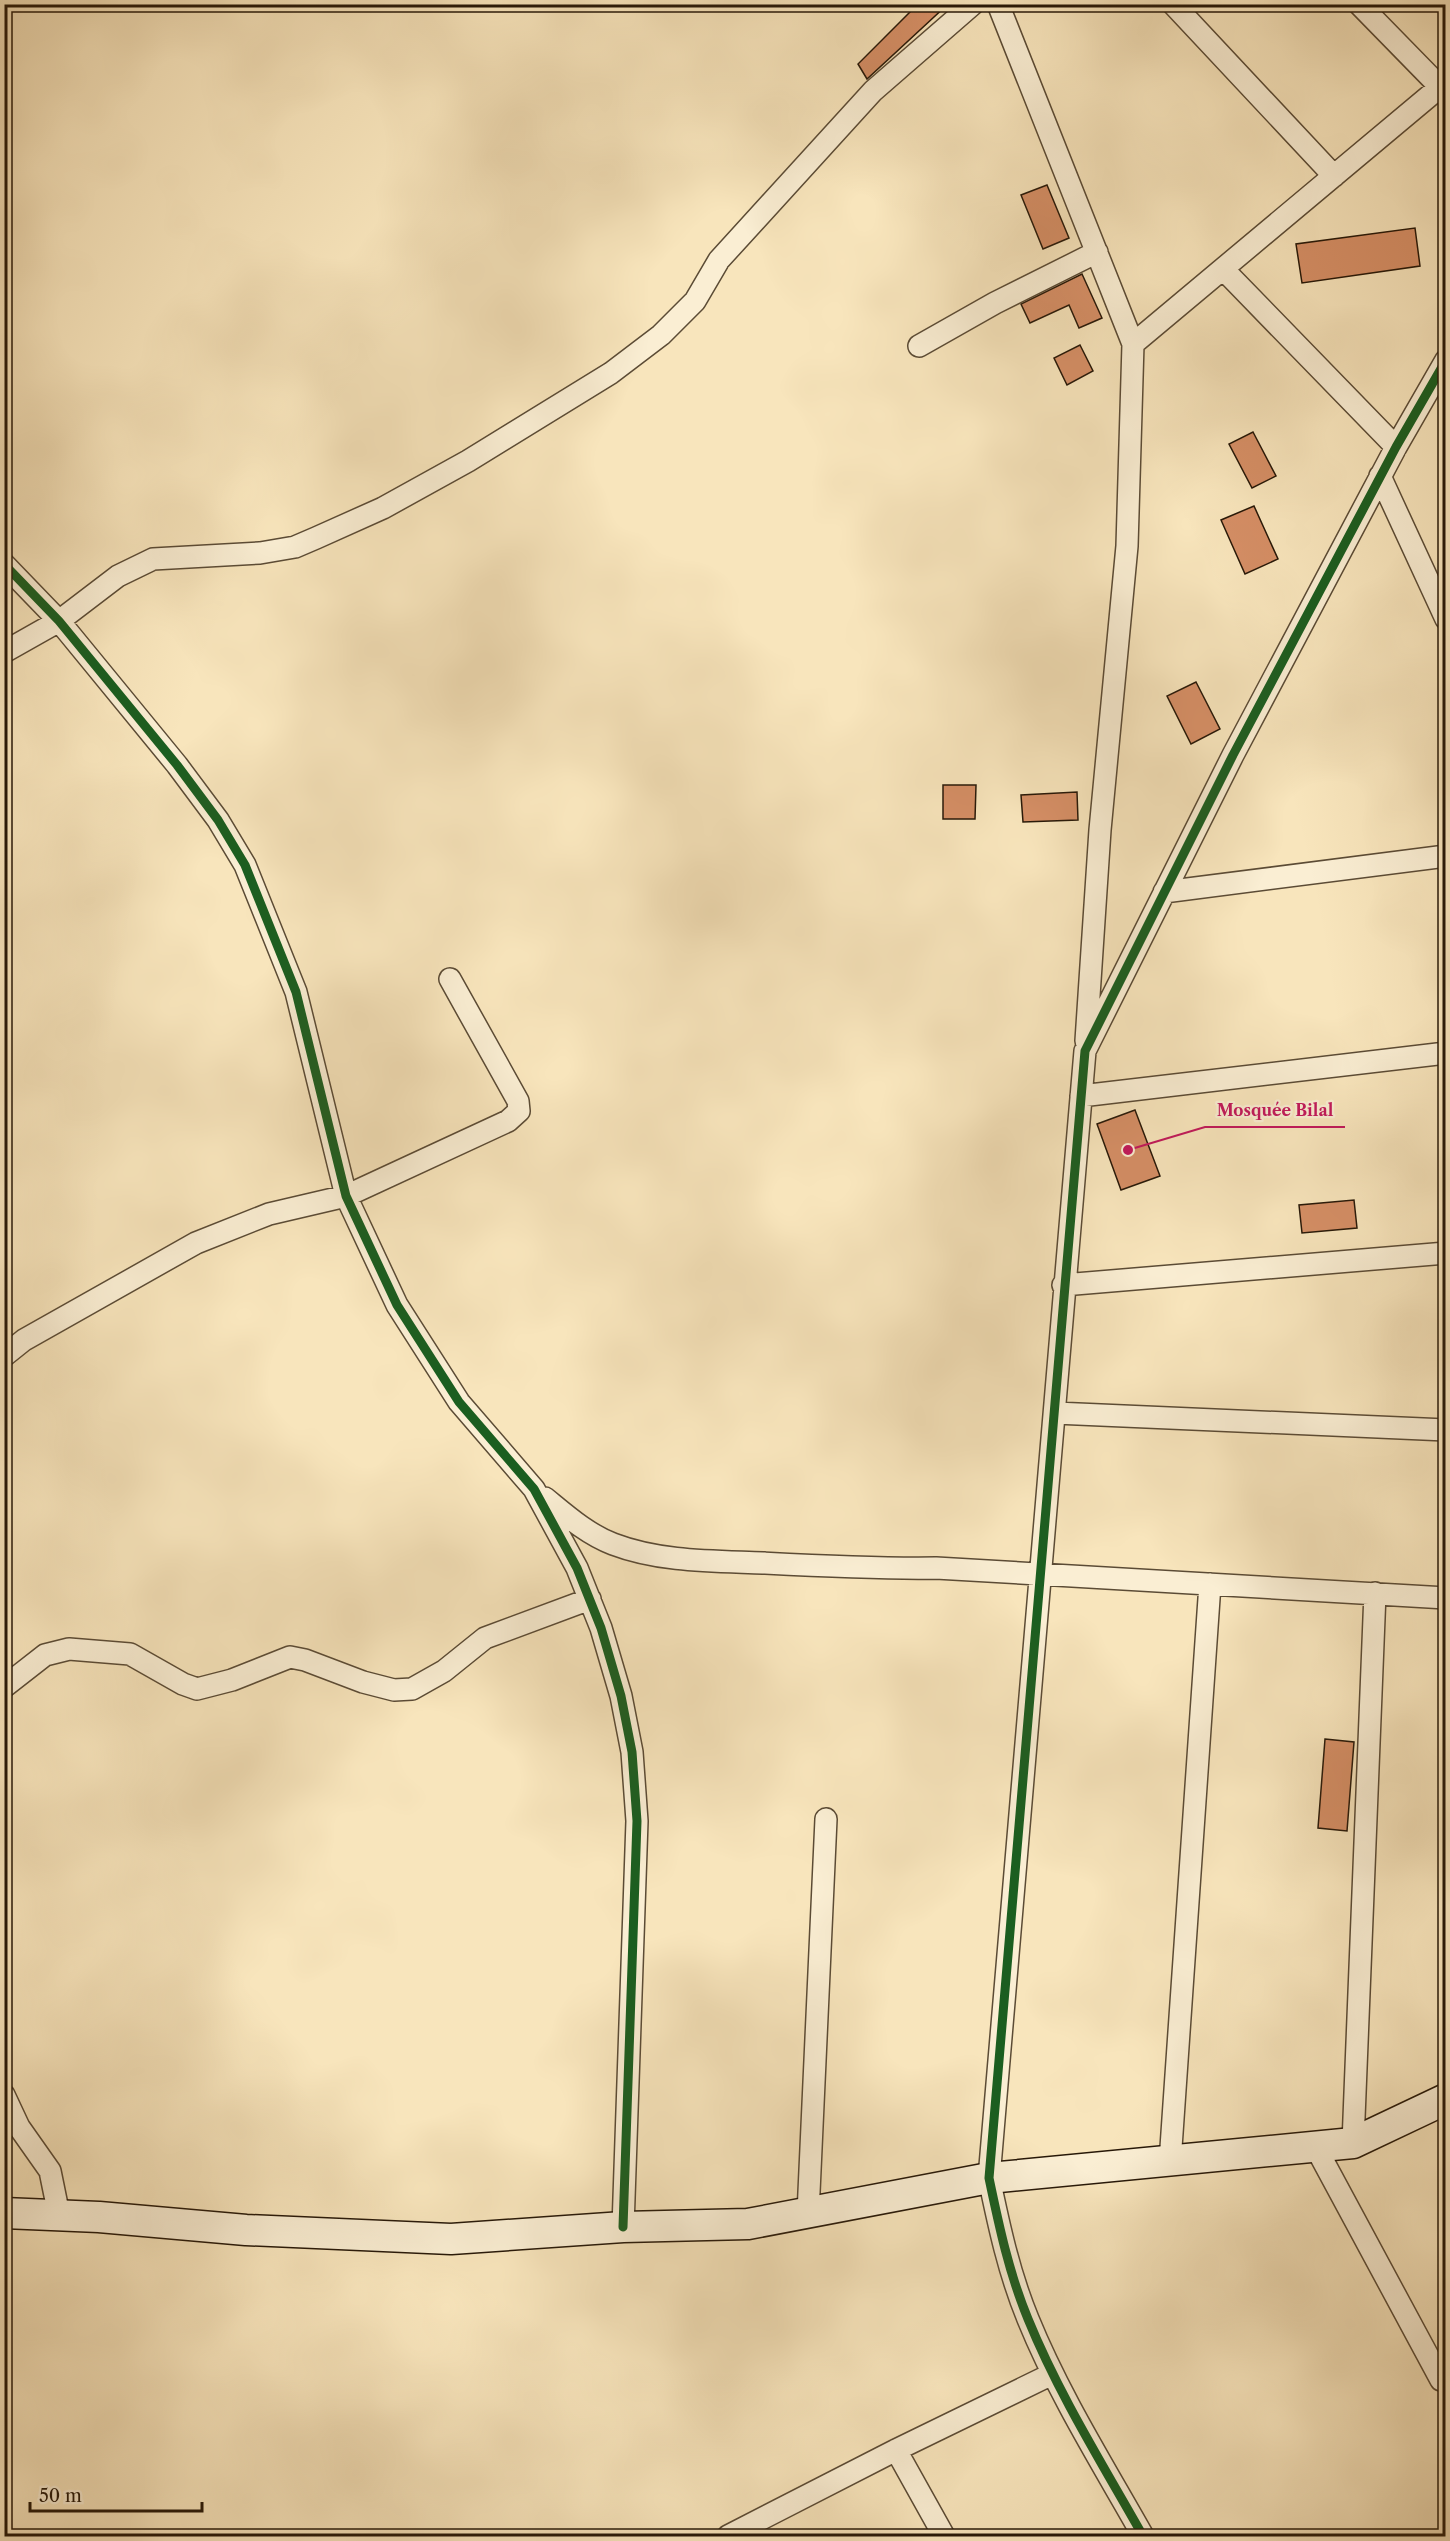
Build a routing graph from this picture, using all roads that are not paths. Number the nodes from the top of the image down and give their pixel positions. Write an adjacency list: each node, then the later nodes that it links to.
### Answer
1 (973, 4): 16 (street)
2 (998, 4): 7 (street)
3 (1173, 4): 6 (street)
4 (1359, 4): 5 (street)
5 (1443, 90): 6 (street)
6 (1334, 176): 8 (street)
7 (1097, 252): 9 (street); 10 (street)
8 (1223, 268): 9 (street); 12 (street)
9 (1133, 344): 21 (street)
10 (919, 346)
11 (1446, 360): 12 (street)
12 (1396, 447): 13 (street)
13 (1380, 476): 15 (street); 19 (street)
14 (4, 564): 16 (street)
15 (1446, 619)
16 (58, 621): 17 (street); 24 (street)
17 (4, 651)
18 (1446, 856): 19 (street)
19 (1164, 892): 21 (street)
20 (450, 979): 24 (street)
21 (1085, 1051): 23 (street)
22 (1446, 1053): 23 (street)
23 (1082, 1096): 26 (street)
24 (346, 1196): 27 (street); 30 (street)
25 (1446, 1253): 26 (street)
26 (1063, 1285): 28 (street)
27 (4, 1356)
28 (1055, 1413): 29 (street); 31 (street)
29 (1446, 1430)
30 (534, 1489): 31 (street); 35 (street)
31 (1038, 1575): 32 (street); 43 (street)
32 (1210, 1584): 33 (street); 42 (street)
33 (1375, 1593): 34 (street); 40 (street)
34 (1446, 1598)
35 (590, 1599): 36 (street); 47 (street)
36 (4, 1687)
37 (826, 1819): 45 (street)
38 (4, 2095): 46 (street)
39 (1446, 2099): 40 (main road)
40 (1353, 2143): 41 (main road)
41 (1315, 2146): 42 (main road); 49 (street)
42 (1170, 2162): 43 (main road)
43 (989, 2178): 45 (main road); 48 (street)
44 (4, 2213): 46 (main road)
45 (808, 2214): 47 (main road)
46 (58, 2215): 47 (main road)
47 (623, 2228)
48 (1052, 2374): 50 (street); 53 (street)
49 (1441, 2380)
50 (896, 2450): 51 (street); 52 (street)
51 (728, 2536)
52 (944, 2536)
53 (1143, 2536)

